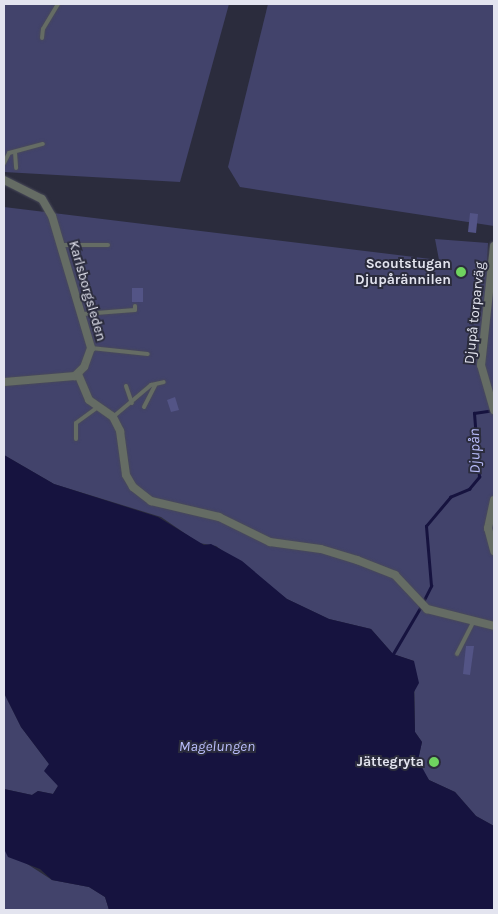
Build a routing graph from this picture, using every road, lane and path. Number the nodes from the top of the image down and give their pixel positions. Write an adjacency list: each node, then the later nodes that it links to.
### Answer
1 (58, 4): 2 (lane)
2 (42, 38)
3 (43, 144): 4 (lane)
4 (15, 152): 5 (lane); 6 (lane)
5 (4, 163)
6 (16, 168)
7 (4, 180): 8 (street, Karlsborgsleden)
8 (62, 245): 9 (lane); 11 (street, Karlsborgsleden)
9 (108, 245)
10 (494, 246): 23 (street, Djupå torparväg)
11 (82, 314): 12 (lane); 13 (street, Karlsborgsleden)
12 (135, 317)
13 (91, 348): 14 (lane); 15 (street, Karlsborgsleden)
14 (148, 354)
15 (78, 374): 16 (street); 22 (street)
16 (4, 382)
17 (164, 382): 18 (lane)
18 (155, 385): 20 (lane); 21 (lane)
19 (126, 386): 20 (lane)
20 (132, 403): 24 (lane)
21 (144, 406)
22 (97, 408): 24 (street); 25 (lane)
23 (494, 410)
24 (113, 417): 28 (street)
25 (76, 439)
26 (494, 500): 27 (street)
27 (494, 551)
28 (475, 620): 29 (street); 30 (lane)
29 (494, 626)
30 (458, 654)

